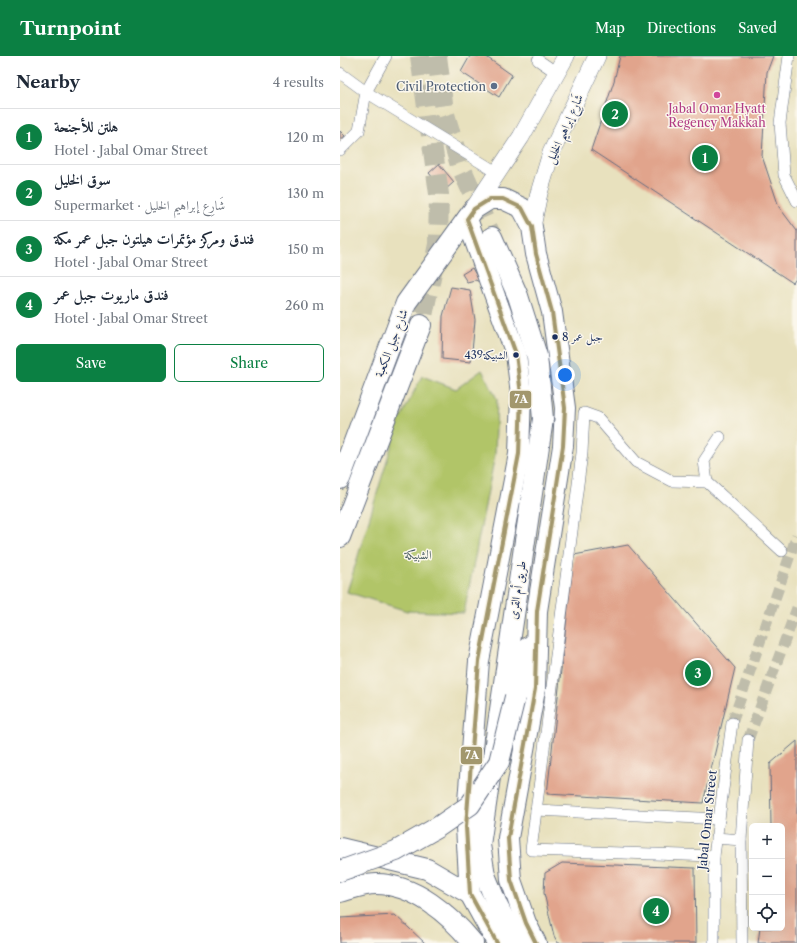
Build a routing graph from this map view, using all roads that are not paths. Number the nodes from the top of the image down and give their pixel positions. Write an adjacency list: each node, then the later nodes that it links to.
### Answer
1 (386, 56): 8 (street)
2 (566, 56): 7 (main road)
3 (597, 56): 13 (main road, شَارِع إبراهيم الخليل)
4 (789, 56): 11 (street)
5 (538, 60): 7 (street)
6 (340, 73): 8 (street)
7 (557, 73): 10 (main road)
8 (366, 92): 9 (street); 10 (street)
9 (340, 150)
10 (498, 173): 12 (main road)
11 (797, 200)
12 (470, 214): 13 (highway, طريق أم القرى); 17 (highway, شارع جبل الكعبة); 32 (highway, طريق أم القرى)
13 (532, 227): 21 (highway, طريق أم القرى)
14 (492, 237): 35 (highway, طريق أم القرى)
15 (421, 325): 19 (highway, شارع جبل الكعبة)
16 (720, 437): 18 (street)
17 (340, 479)
18 (707, 482): 20 (street); 24 (street)
19 (340, 537)
20 (782, 551)
21 (537, 611): 30 (highway, bridge); 36 (highway, طريق أم القرى)
22 (732, 723): 25 (street, Jabal Omar Street)
23 (748, 740): 27 (street)
24 (536, 810): 25 (street); 29 (street)
25 (719, 819): 26 (street, Jabal Omar Street)
26 (716, 838): 27 (street); 29 (street, Jabal Omar Street)
27 (742, 840): 38 (street)
28 (340, 848): 32 (highway)
29 (714, 856): 37 (street, Jabal Omar Street)
30 (340, 871)
31 (340, 892): 33 (highway)
32 (470, 894): 34 (highway, طريق أم القرى)
33 (473, 943)
34 (497, 943)
35 (517, 943)
36 (536, 943)
37 (714, 943)
38 (742, 943)

